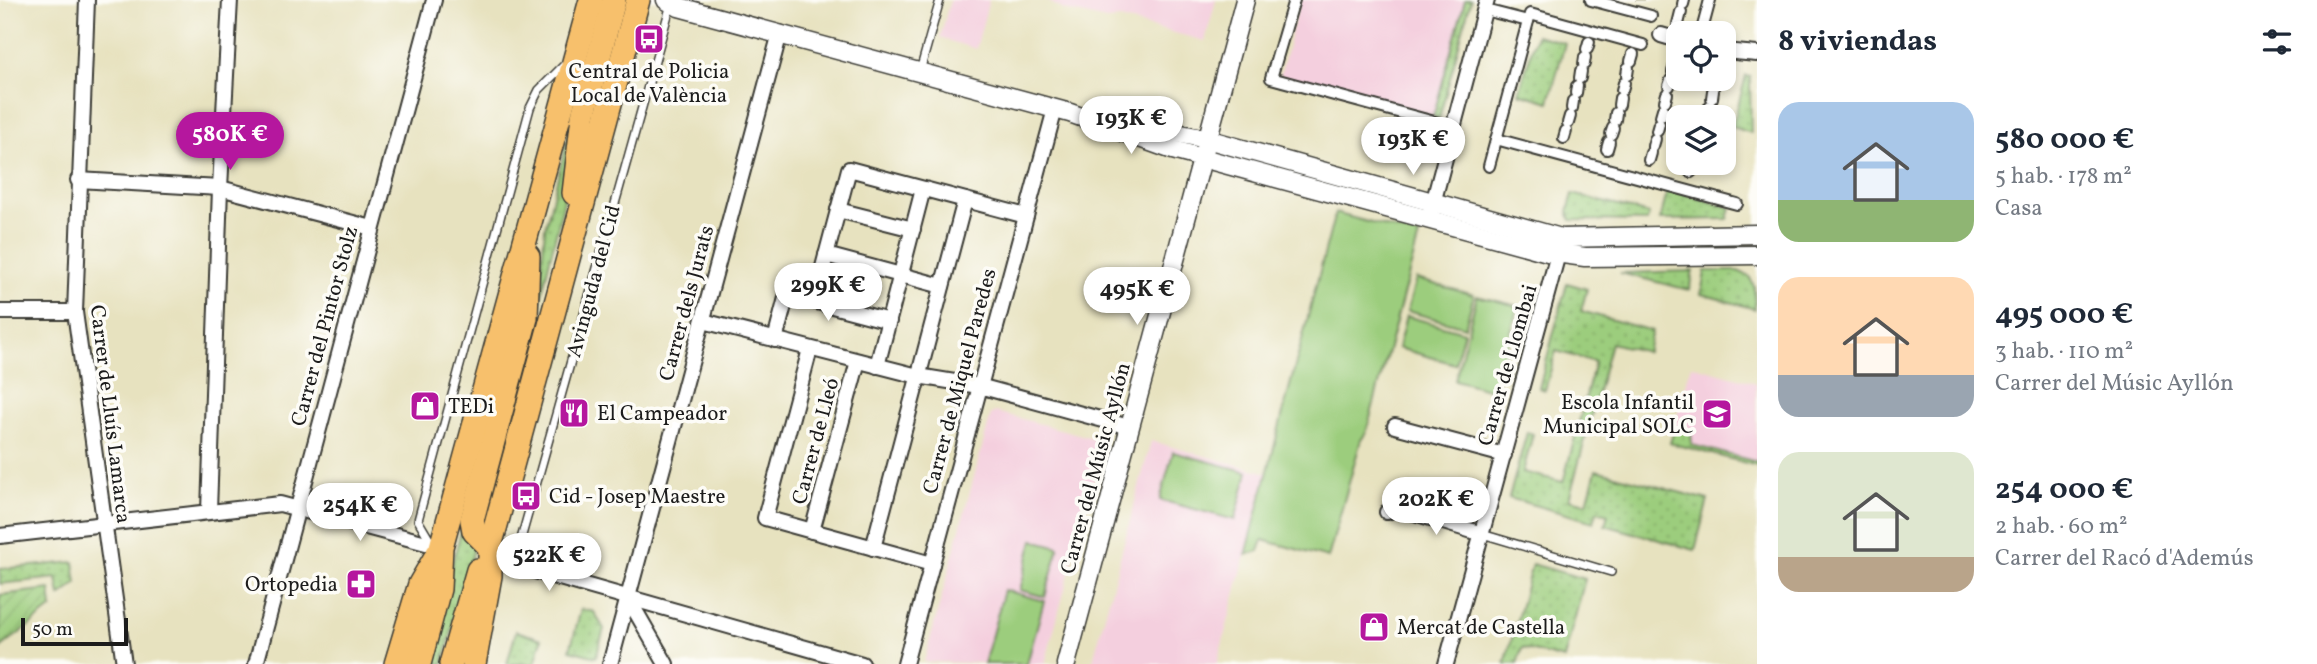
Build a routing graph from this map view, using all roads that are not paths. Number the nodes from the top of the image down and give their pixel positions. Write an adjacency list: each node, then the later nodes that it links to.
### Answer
1 (87, 0): 34 (street, Carrer de Lluís Lamarca)
2 (230, 0): 35 (street)
3 (434, 0): 42 (street, Carrer del Pintor Stolz)
4 (591, 0): 22 (main road)
5 (614, 0): 47 (main road)
6 (638, 0): 47 (main road, Avinguda del Cid)
7 (940, 0): 24 (lane)
8 (1245, 0): 30 (street, Carrer del Músic Ayllón)
9 (1294, 0): 29 (street)
10 (1594, 0): 14 (street)
11 (1710, 0): 17 (street)
12 (669, 2): 18 (street); 77 (lane, Avinguda del Cid)
13 (1486, 5): 16 (street); 29 (street)
14 (1638, 6): 15 (street)
15 (1651, 16)
16 (1528, 21): 25 (street); 31 (street)
17 (1704, 21)
18 (780, 33): 24 (street); 55 (street, Carrer dels Jurats)
19 (1661, 35): 20 (street)
20 (1666, 36)
21 (1736, 52): 23 (street)
22 (576, 54): 43 (main road); 73 (lane)
23 (1757, 54)
24 (920, 72): 27 (street)
25 (1576, 90): 26 (street); 26 (street); 31 (street)
26 (1621, 99): 28 (street)
27 (1063, 111): 30 (street); 32 (street); 41 (street, Carrer de Miquel Paredes)
28 (1662, 113): 38 (street)
29 (1453, 127): 40 (street)
30 (1207, 139): 32 (street, Carrer del Músic Ayllón); 40 (street)
31 (1496, 139): 33 (street)
32 (1203, 159): 40 (street); 64 (street, Carrer del Músic Ayllón)
33 (1489, 166)
34 (78, 180): 35 (street); 54 (street, Carrer de Lluís Lamarca)
35 (219, 188): 42 (street); 67 (street)
36 (923, 189): 37 (street); 39 (street); 44 (street)
37 (965, 200): 41 (street); 51 (street)
38 (1737, 204)
39 (838, 210): 44 (street); 48 (street)
40 (1431, 211): 46 (street)
41 (1026, 216): 62 (street, Carrer de Miquel Paredes)
42 (372, 228): 66 (street, Carrer del Pintor Stolz)
43 (528, 229): 73 (main road); 74 (main road)
44 (913, 229): 50 (street)
45 (1757, 234): 46 (street)
46 (1560, 246): 49 (street); 65 (street, Carrer de Llombai)
47 (570, 249): 74 (main road, Avinguda del Cid)
48 (826, 255): 50 (street); 52 (street)
49 (1757, 255)
50 (901, 275): 51 (street); 56 (street)
51 (942, 286): 61 (street)
52 (814, 301): 56 (street); 57 (street)
53 (0, 312): 54 (street)
54 (75, 312): 69 (street, Carrer de Lluís Lamarca)
55 (703, 321): 57 (street); 79 (street, Carrer dels Jurats)
56 (888, 321): 60 (street)
57 (775, 340): 58 (street)
58 (810, 349): 59 (street); 70 (street)
59 (858, 361): 60 (street); 70 (street, Carrer de Lleó)
60 (877, 366): 61 (street)
61 (918, 376): 62 (street); 75 (street)
62 (979, 386): 64 (street); 76 (street, Carrer de Miquel Paredes)
63 (1395, 426): 65 (street)
64 (1129, 427): 90 (street, Carrer del Músic Ayllón)
65 (1504, 455): 71 (street, Carrer de Llombai)
66 (298, 508): 67 (street); 73 (street); 81 (street, Carrer del Pintor Stolz)
67 (209, 511): 69 (street)
68 (1387, 512): 71 (street)
69 (104, 523): 72 (street); 80 (street, Carrer de Lluís Lamarca)
70 (812, 531): 75 (street)
71 (1482, 534): 78 (lane); 91 (street, Carrer de Llombai)
72 (0, 536)
73 (437, 546): 82 (main road); 83 (main road)
74 (490, 547): 77 (street); 84 (main road, Avinguda del Cid); 85 (main road, Avinguda del Cid)
75 (873, 548): 76 (street)
76 (932, 564): 89 (street, Carrer de Miquel Paredes)
77 (514, 565): 79 (street)
78 (1611, 572)
79 (628, 598): 86 (street, Carrer dels Jurats); 87 (street); 88 (street)
80 (124, 664)
81 (256, 664)
82 (396, 664)
83 (419, 664)
84 (451, 664)
85 (474, 664)
86 (610, 664)
87 (666, 664)
88 (862, 664)
89 (905, 664)
90 (1066, 664)
91 (1446, 664)

